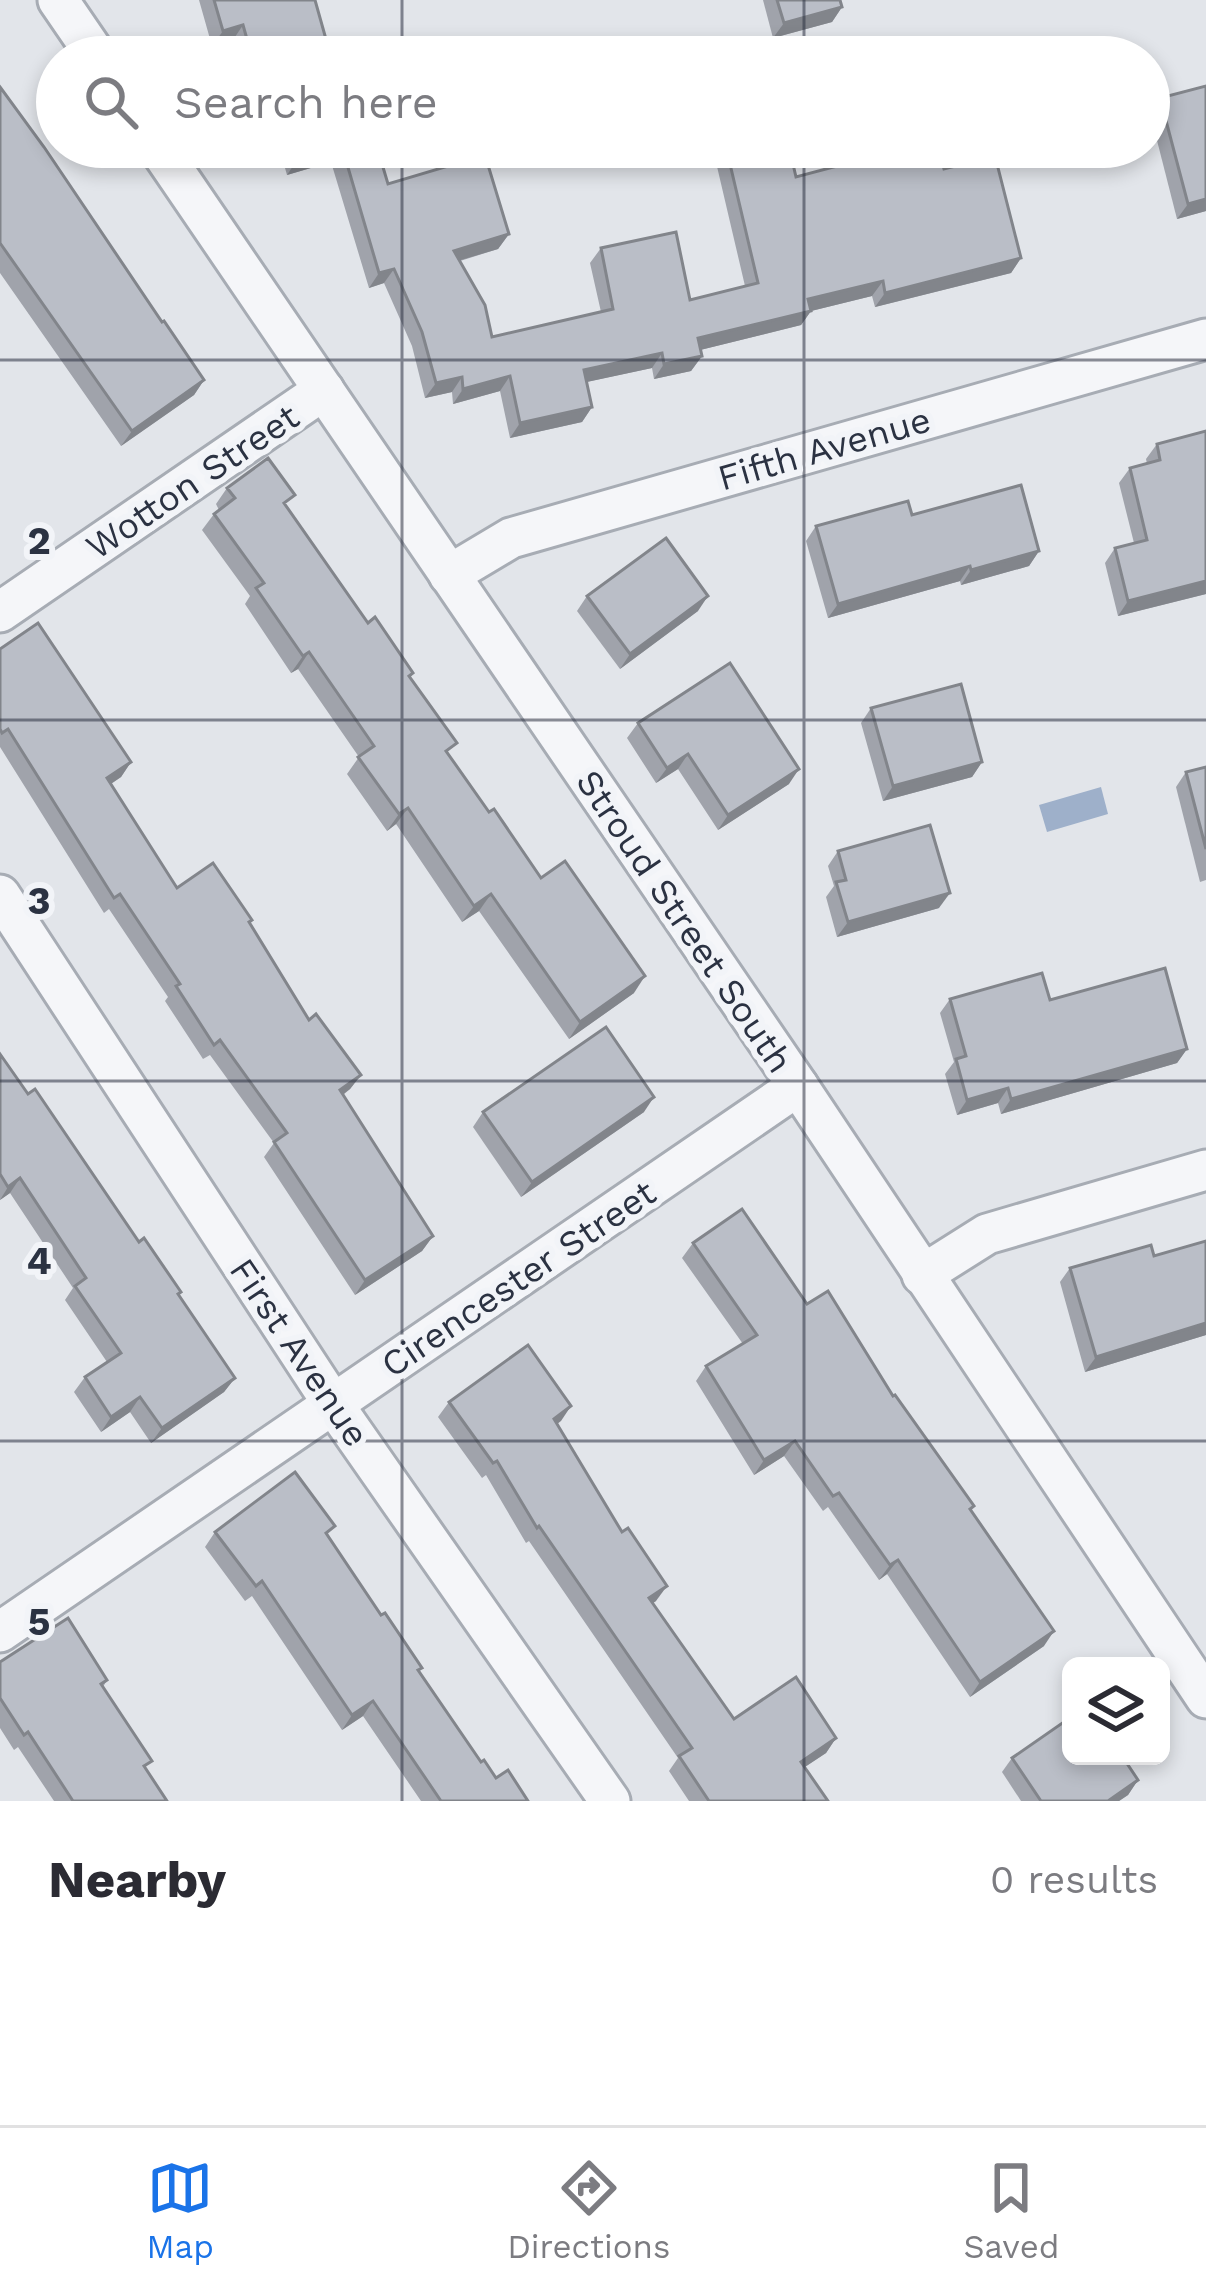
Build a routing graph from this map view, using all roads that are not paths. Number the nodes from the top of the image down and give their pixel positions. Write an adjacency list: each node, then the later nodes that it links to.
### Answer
1 (58, 0): 2 (street)
2 (83, 36)
3 (172, 168): 5 (street, Stroud Street South)
4 (1206, 338): 6 (street, Fifth Avenue)
5 (324, 390): 6 (street, Stroud Street South); 7 (street, Wotton Street)
6 (449, 575): 9 (street, Stroud Street South)
7 (0, 612)
8 (0, 895): 12 (street, First Avenue)
9 (798, 1086): 11 (street, Stroud Street South); 12 (street, Cirencester Street)
10 (1206, 1170): 11 (street)
11 (922, 1275): 14 (street, Stroud Street South)
12 (333, 1404): 13 (street, Cirencester Street); 15 (street, First Avenue)
13 (0, 1632)
14 (1206, 1698)
15 (610, 1801)

